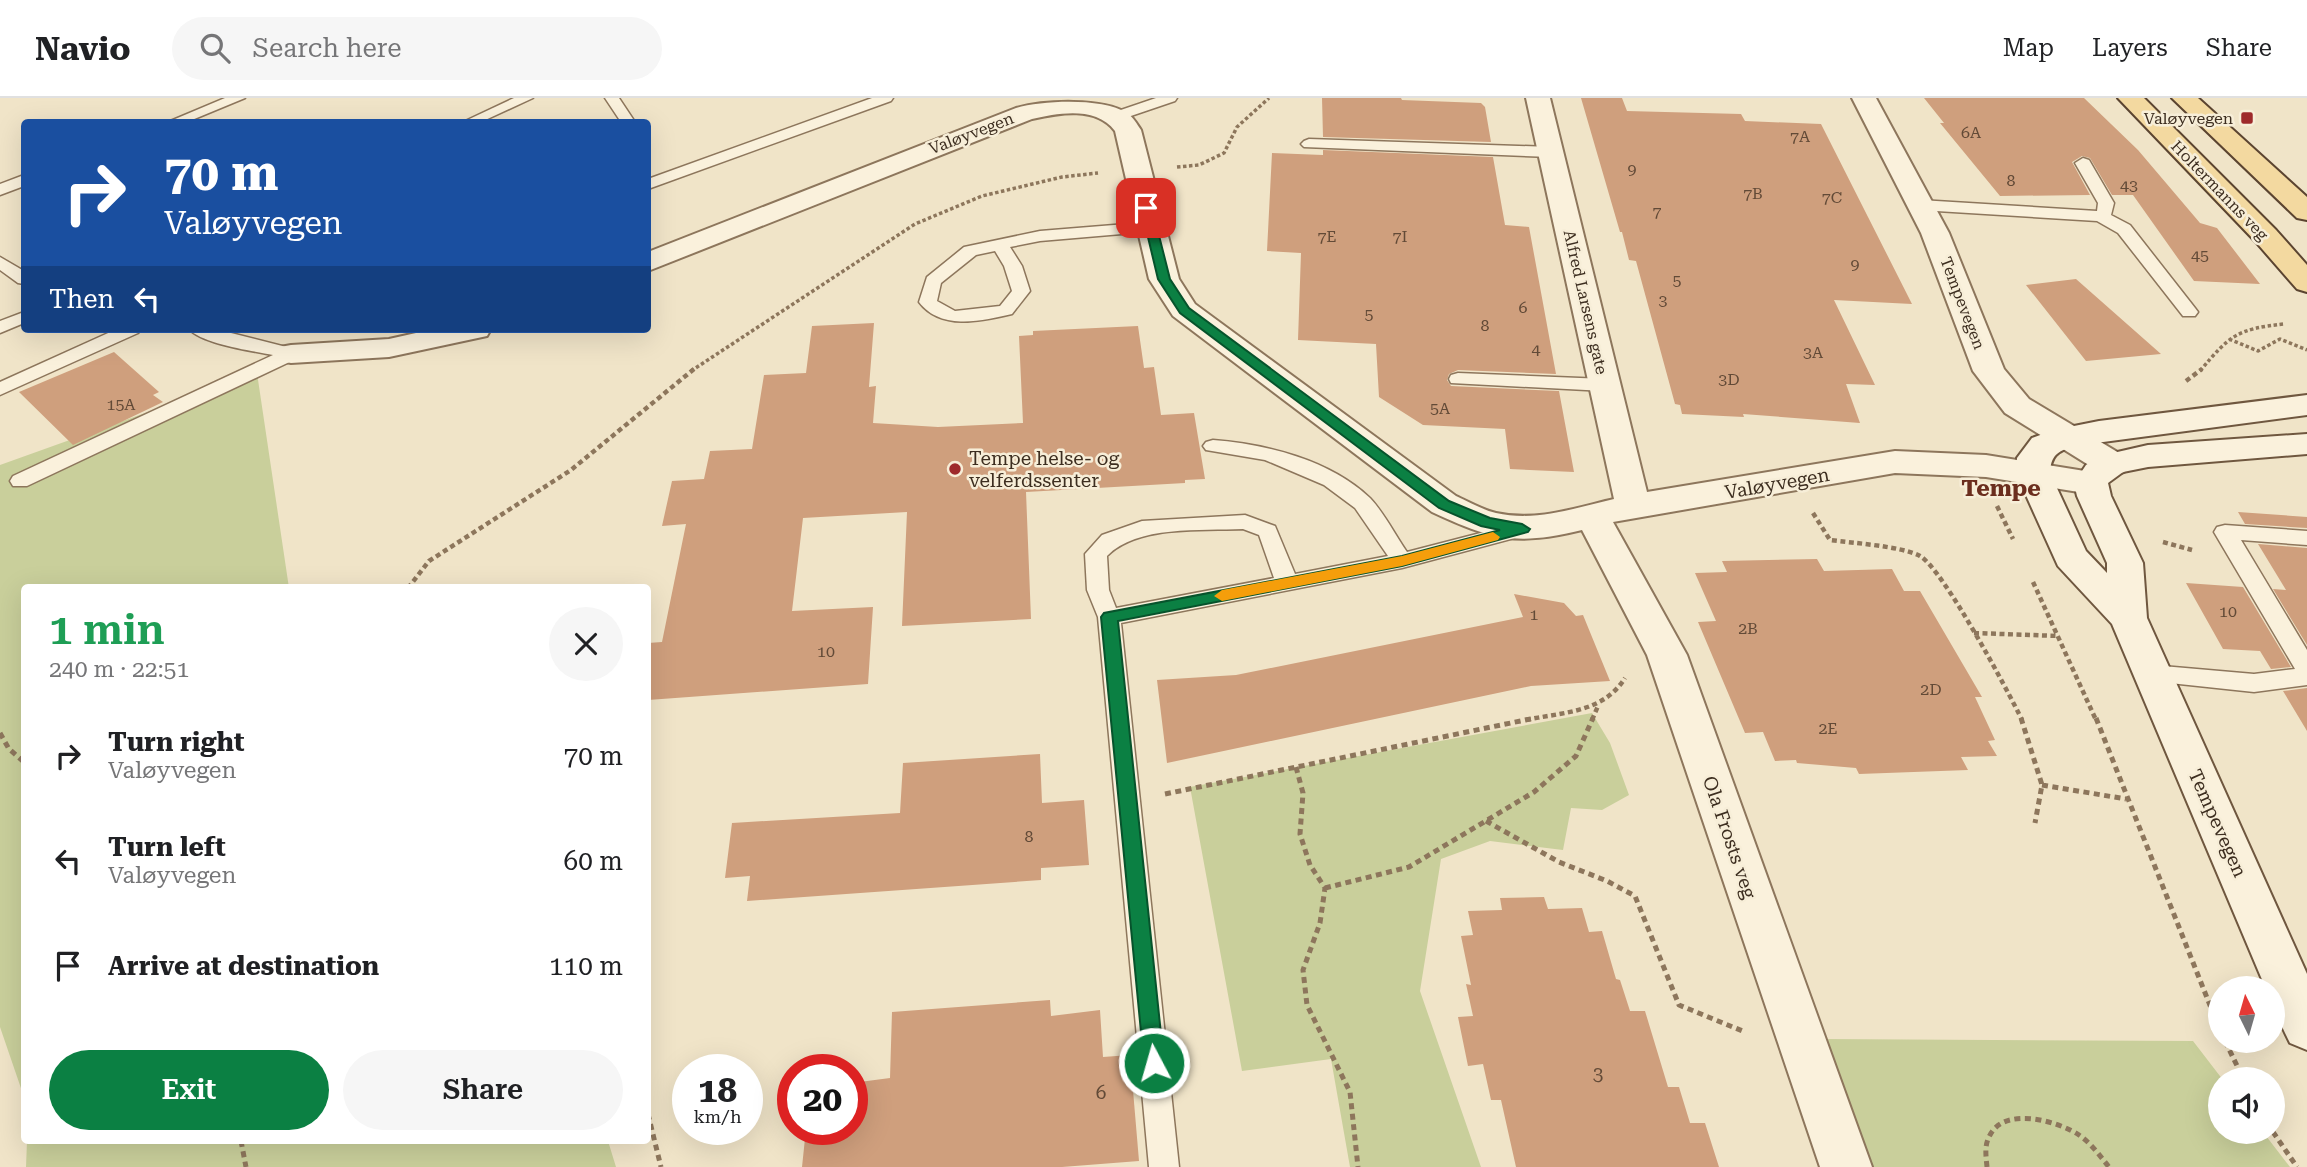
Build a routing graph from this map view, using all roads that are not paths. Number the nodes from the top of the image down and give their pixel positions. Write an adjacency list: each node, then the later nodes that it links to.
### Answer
1 (239, 98): 11 (lane)
2 (526, 98): 12 (lane)
3 (612, 98): 13 (lane)
4 (886, 98): 18 (lane)
5 (1170, 98): 10 (lane)
6 (1538, 98): 15 (street, Alfred Larsens gate)
7 (1864, 98): 20 (street, Tempevegen)
8 (2130, 98): 28 (main road, Holtermanns veg)
9 (2184, 98): 21 (main road)
10 (1117, 116): 23 (street, Valøyvegen); 25 (street, Valøyvegen)
11 (183, 119)
12 (477, 119)
13 (626, 119)
14 (1308, 144): 15 (lane)
15 (1551, 152): 37 (street, Alfred Larsens gate)
16 (2083, 163): 22 (lane)
17 (21, 181): 19 (lane)
18 (651, 183)
19 (0, 190)
20 (1920, 205): 22 (lane); 40 (street, Tempevegen)
21 (2307, 212)
22 (2101, 216): 29 (lane)
23 (1151, 227): 24 (lane); 50 (street, Valøyvegen)
24 (1000, 244): 24 (lane)
25 (651, 260)
26 (0, 262): 27 (lane)
27 (21, 277)
28 (2307, 284)
29 (2189, 312)
30 (21, 318): 31 (lane)
31 (0, 328)
32 (123, 333): 38 (lane)
33 (208, 333): 35 (lane)
34 (458, 333): 35 (street)
35 (291, 354): 47 (lane)
36 (1458, 379): 37 (lane)
37 (1605, 385): 48 (street, Alfred Larsens gate)
38 (0, 389)
39 (2307, 405): 40 (street)
40 (2066, 437): 45 (street); 46 (street, Tempevegen)
41 (2307, 444): 43 (street, Valøyvegen)
42 (1213, 446): 52 (lane)
43 (2202, 453): 44 (street, Valøyvegen); 46 (street, Valøyvegen)
44 (2307, 465)
45 (2033, 473): 46 (street, Valøyvegen); 48 (street, Valøyvegen); 55 (street)
46 (2102, 473): 55 (street)
47 (20, 481)
48 (1633, 506): 49 (street, Valøyvegen)
49 (1592, 516): 50 (street, Valøyvegen); 63 (street, Ola Frosts veg)
50 (1522, 529): 52 (lane, Valøyvegen)
51 (2307, 538): 56 (lane)
52 (1402, 561): 53 (lane, Valøyvegen)
53 (1287, 583): 54 (lane, Valøyvegen); 54 (lane)
54 (1109, 617): 62 (lane)
55 (2128, 618): 59 (street, Tempevegen)
56 (2284, 632): 57 (lane); 58 (lane)
57 (2307, 634)
58 (2307, 670)
59 (2151, 673): 60 (lane); 61 (street, Tempevegen)
60 (2307, 676)
61 (2307, 1028)
62 (1164, 1167)
63 (1846, 1167)

